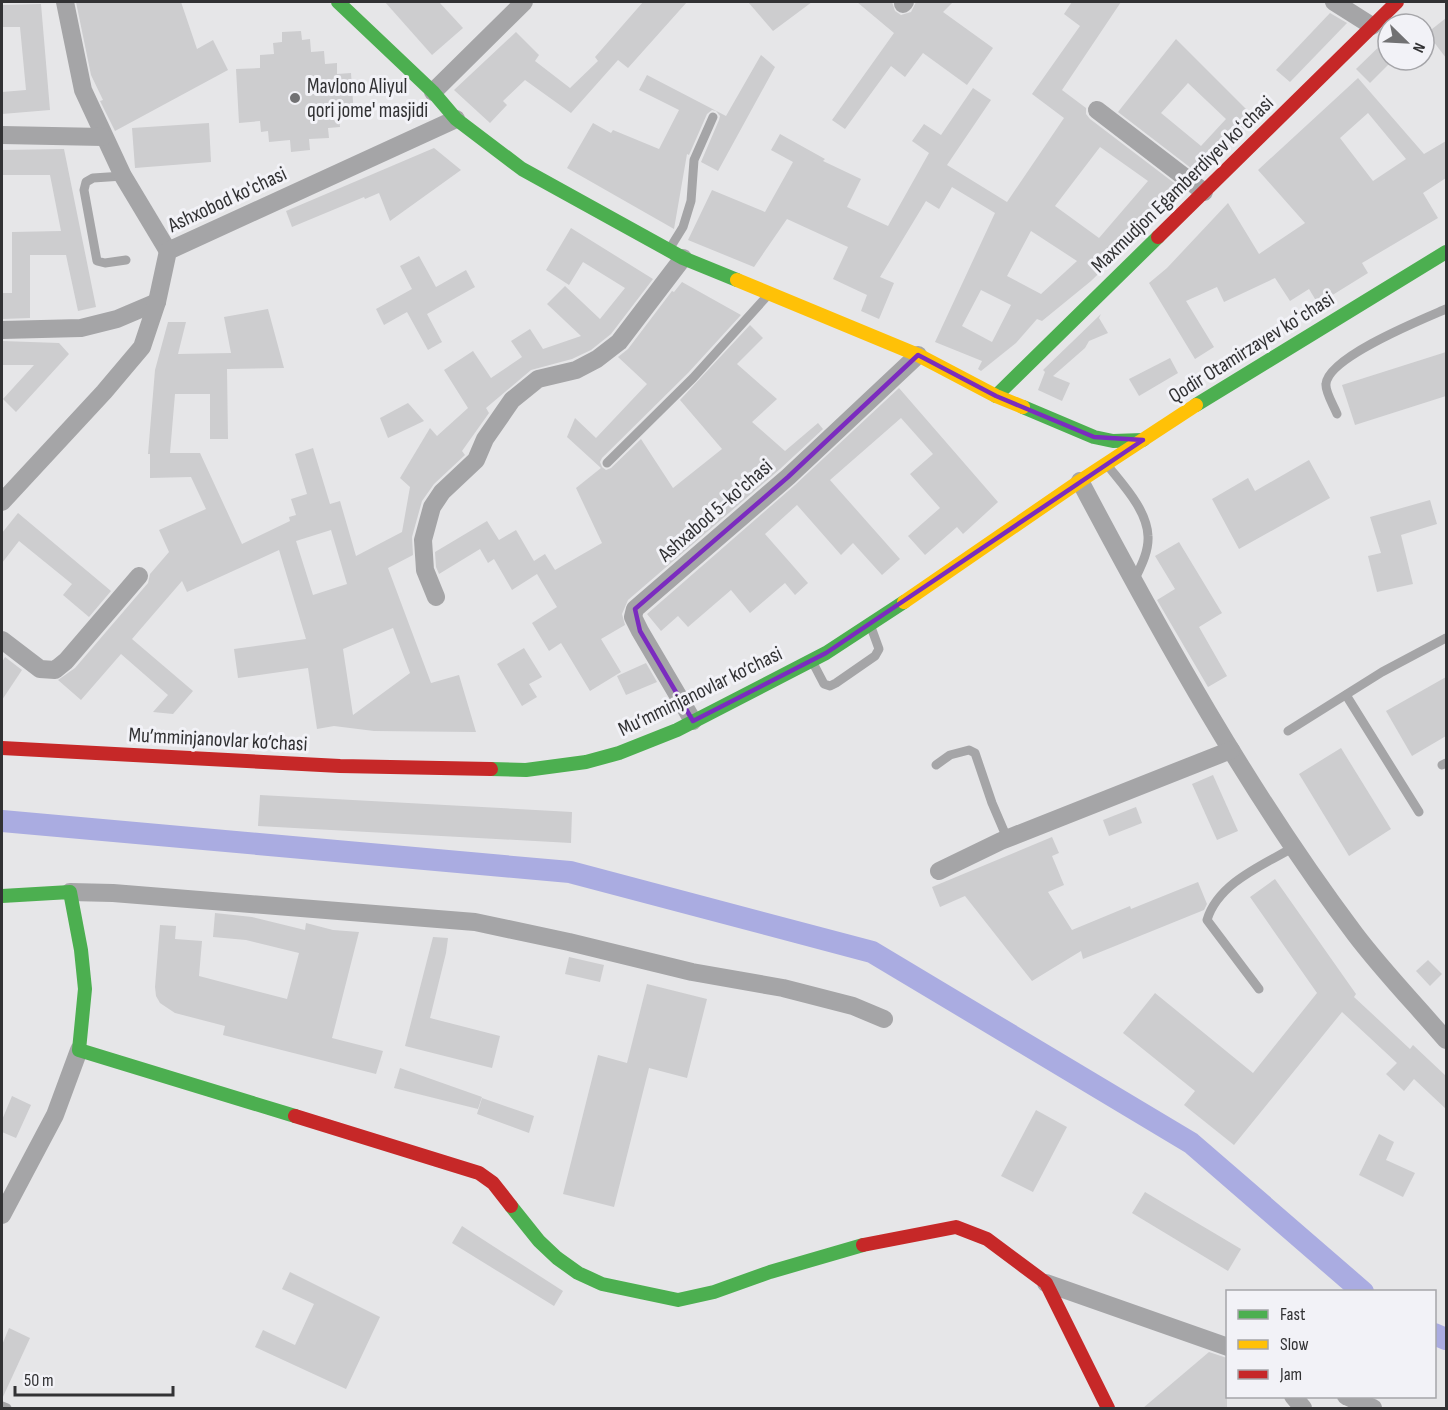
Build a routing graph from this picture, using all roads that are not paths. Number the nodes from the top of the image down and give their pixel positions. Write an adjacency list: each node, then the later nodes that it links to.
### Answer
1 (65, 2): 12 (street)
2 (338, 2): 7 (main road)
3 (524, 2): 7 (street)
4 (1334, 2): 6 (street)
5 (1397, 2): 6 (main road, Maxmudjon Egamberdiyev koʻchasi)
6 (1372, 26): 14 (main road, Maxmudjon Egamberdiyev koʻchasi)
7 (433, 92): 10 (main road)
8 (1097, 110): 14 (street)
9 (713, 117): 17 (lane)
10 (456, 118): 15 (street, Ashxobod ko'chasi); 17 (main road)
11 (2, 135): 12 (street)
12 (104, 137): 13 (street)
13 (123, 176): 15 (street); 18 (lane)
14 (1204, 192): 24 (main road, Maxmudjon Egamberdiyev koʻchasi)
15 (168, 251): 20 (street, Ashxobod ko'chasi)
16 (1446, 252): 26 (main road, Qodir Otamirzayev koʻchasi)
17 (676, 254): 19 (main road); 33 (street)
18 (126, 260)
19 (769, 293): 23 (main road); 27 (lane)
20 (157, 302): 22 (street); 30 (street, Ashxobod ko'chasi)
21 (1446, 309): 25 (lane)
22 (2, 330)
23 (918, 355): 24 (main road); 39 (street, Ashxabod 5-ko'chasi)
24 (996, 396): 26 (main road)
25 (1337, 414)
26 (1143, 440): 28 (main road, Qodir Otamirzayev koʻchasi)
27 (607, 463)
28 (1107, 464): 29 (main road, Qodir Otamirzayev koʻchasi); 32 (lane)
29 (1080, 481): 32 (street); 34 (main road, Mu’mminjanovlar ko‘chasi)
30 (2, 502)
31 (139, 576): 36 (street)
32 (1134, 581): 42 (street)
33 (436, 597)
34 (870, 624): 37 (main road, Mu’mminjanovlar ko‘chasi); 37 (lane)
35 (1446, 638): 38 (lane)
36 (2, 640)
37 (812, 660): 39 (main road, Mu’mminjanovlar ko‘chasi)
38 (1346, 695): 40 (lane); 46 (lane)
39 (693, 722): 43 (main road, Mu’mminjanovlar ko‘chasi)
40 (1288, 731)
41 (2, 748): 43 (main road, Mu’mminjanovlar ko‘chasi)
42 (1231, 750): 47 (street); 48 (street)
43 (33, 751): 44 (main road, Mu’mminjanovlar ko‘chasi)
44 (2, 755)
45 (936, 765): 47 (lane)
46 (1419, 812)
47 (1007, 838): 49 (street)
48 (1294, 847): 52 (lane); 54 (street)
49 (939, 871)
50 (70, 892): 51 (main road); 53 (street); 55 (main road)
51 (2, 896)
52 (1259, 989)
53 (884, 1018)
54 (1446, 1040)
55 (79, 1050): 56 (street); 57 (main road)
56 (2, 1215)
57 (1046, 1283): 58 (street); 62 (main road)
58 (1226, 1347)
59 (1350, 1398): 63 (street)
60 (2, 1406): 61 (lane)
61 (7, 1408)
62 (1108, 1408)
63 (1373, 1408)

